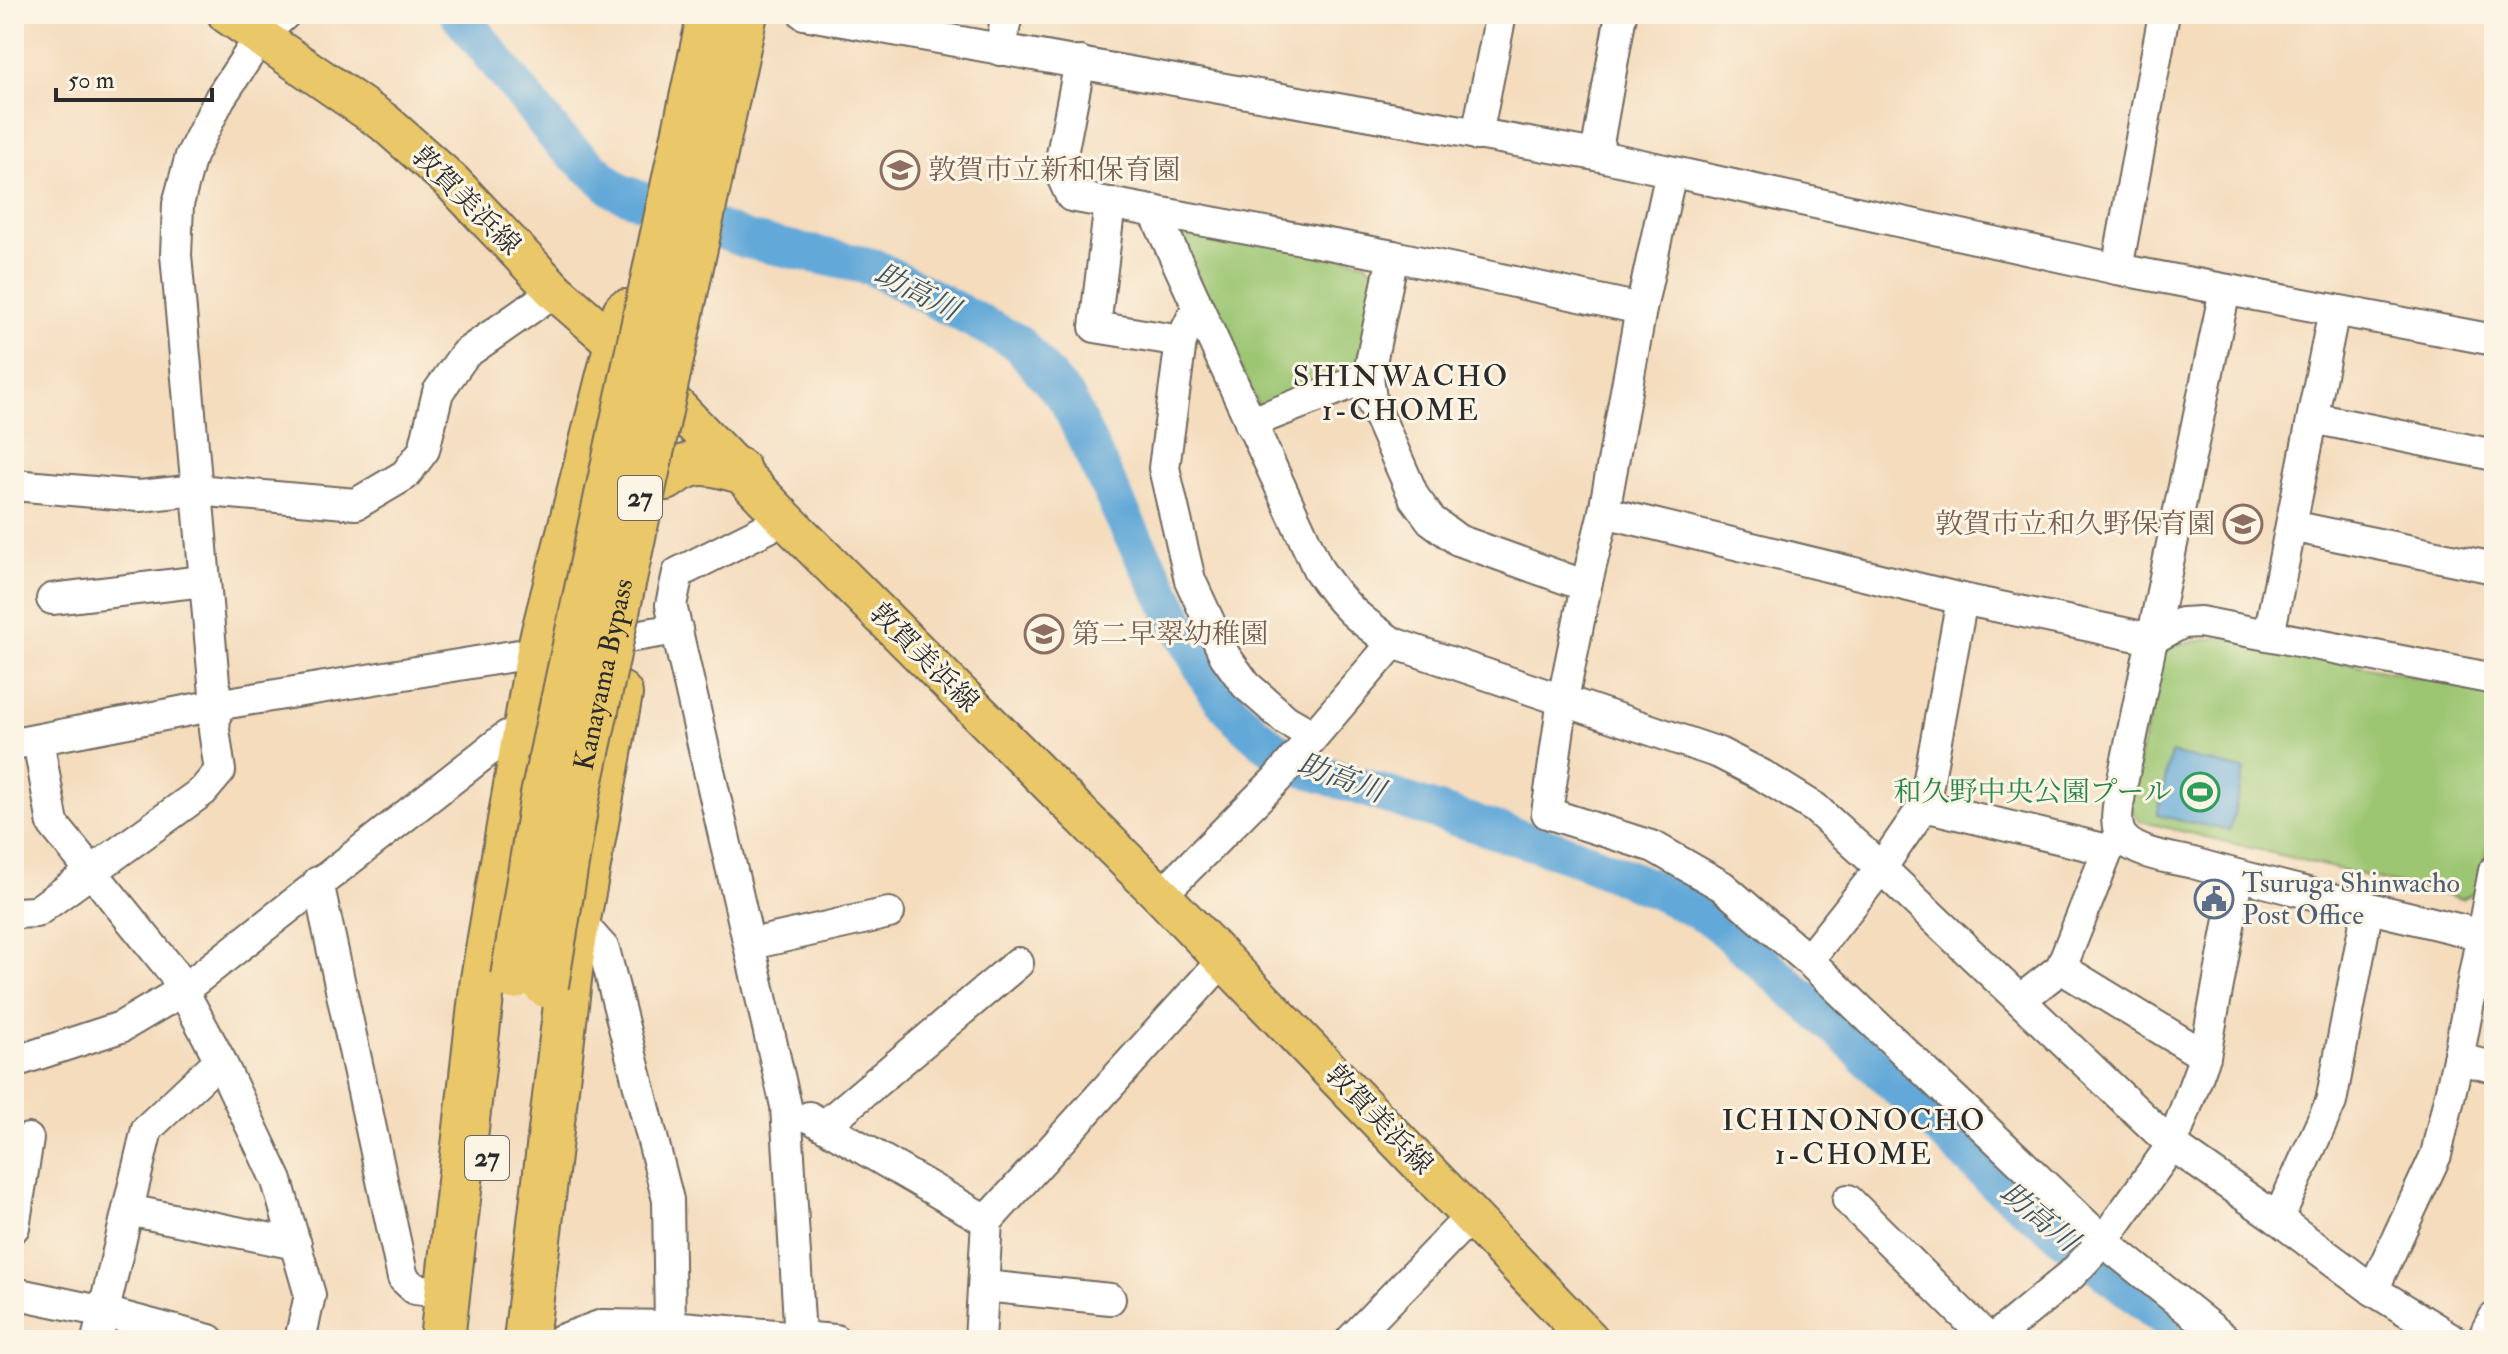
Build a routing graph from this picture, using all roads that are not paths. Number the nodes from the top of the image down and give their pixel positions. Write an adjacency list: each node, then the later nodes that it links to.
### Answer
1 (227, 14): 11 (main road, 敦賀美浜線)
2 (690, 14): 28 (highway)
3 (710, 14): 76 (highway, Kanayama Bypass / 27, bridge)
4 (745, 14): 76 (highway, Kanayama Bypass / 27, bridge)
5 (763, 14): 30 (highway)
6 (804, 14): 12 (street)
7 (1007, 14): 12 (street)
8 (1501, 14): 14 (street)
9 (1621, 14): 15 (street)
10 (2164, 14): 20 (street)
11 (273, 25): 22 (main road, 敦賀美浜線); 37 (street)
12 (1000, 50): 13 (street)
13 (1080, 62): 14 (street); 17 (street)
14 (1477, 135): 15 (street)
15 (1596, 155): 16 (street)
16 (1671, 172): 20 (street); 24 (street)
17 (1110, 203): 18 (street); 27 (street)
18 (1154, 211): 19 (street); 23 (street)
19 (1393, 256): 24 (street); 29 (street)
20 (2117, 269): 21 (street)
21 (2225, 290): 25 (street); 49 (street)
22 (555, 291): 28 (main road, 敦賀美浜線); 37 (street)
23 (1197, 308): 27 (street); 32 (street)
24 (1641, 309): 38 (street)
25 (2334, 310): 26 (street); 31 (street)
26 (2494, 340)
27 (1181, 341): 55 (street)
28 (618, 346): 30 (main road, 敦賀美浜線); 51 (highway)
29 (1368, 377): 32 (street); 43 (street)
30 (682, 410): 34 (main road, 敦賀美浜線); 35 (highway)
31 (2313, 418): 33 (street); 40 (street)
32 (1250, 423): 50 (street)
33 (2494, 455)
34 (738, 470): 35 (highway); 39 (main road, 敦賀美浜線)
35 (666, 478): 48 (highway)
36 (14, 485): 37 (street)
37 (196, 490): 42 (street)
38 (1604, 512): 43 (street); 45 (street)
39 (785, 519): 46 (street); 65 (main road, 敦賀美浜線)
40 (2291, 526): 41 (street); 47 (street)
41 (2494, 568)
42 (203, 581): 44 (street); 54 (street)
43 (1586, 586): 53 (street)
44 (52, 599)
45 (1962, 599): 49 (street); 58 (street)
46 (677, 629): 48 (street); 71 (street)
47 (2269, 635): 49 (street); 52 (street)
48 (631, 637): 51 (street); 69 (highway)
49 (2152, 639): 59 (street)
50 (1393, 643): 53 (street); 55 (street)
51 (539, 651): 54 (street); 56 (highway)
52 (2494, 679)
53 (1563, 699): 60 (street); 73 (street)
54 (216, 705): 57 (street); 61 (street)
55 (1312, 735): 65 (street)
56 (525, 738): 64 (street); 99 (highway)
57 (26, 742): 61 (street)
58 (1924, 806): 59 (street); 60 (street)
59 (2115, 843): 63 (street); 75 (street)
60 (1881, 868): 73 (street); 78 (street)
61 (91, 870): 67 (street); 77 (street)
62 (2494, 871): 70 (street)
63 (2238, 876): 66 (street); 79 (street)
64 (318, 882): 77 (street); 99 (street)
65 (1161, 895): 72 (main road, 敦賀美浜線)
66 (2368, 907): 70 (street); 91 (street)
67 (14, 913)
68 (889, 913): 71 (street)
69 (578, 920): 103 (street); 111 (highway)
70 (2488, 936): 80 (street)
71 (751, 944): 84 (street)
72 (1224, 959): 90 (main road, 敦賀美浜線); 92 (street)
73 (1808, 960): 94 (street)
74 (1018, 963): 85 (street)
75 (2061, 968): 78 (street); 79 (street)
76 (530, 981): 109 (highway, Kanayama Bypass / 27); 110 (highway, Kanayama Bypass / 27)
77 (182, 991): 81 (street); 82 (street)
78 (2020, 1000): 87 (street)
79 (2205, 1056): 87 (street)
80 (2458, 1059): 83 (street); 97 (street)
81 (220, 1060): 89 (street); 95 (street)
82 (14, 1062)
83 (2494, 1067)
84 (786, 1106): 85 (street); 105 (street)
85 (825, 1125): 92 (street)
86 (28, 1139): 93 (street)
87 (2172, 1145): 91 (street); 94 (street)
88 (1848, 1200): 117 (street)
89 (128, 1210): 95 (street); 102 (street)
90 (1471, 1216): 115 (street); 116 (main road, 敦賀美浜線)
91 (2278, 1219): 97 (street)
92 (987, 1221): 96 (street)
93 (14, 1227)
94 (2103, 1241): 117 (street); 118 (street)
95 (296, 1244): 107 (street)
96 (984, 1286): 100 (street); 114 (street)
97 (2373, 1290): 119 (street)
98 (14, 1293): 102 (street)
99 (447, 1293): 108 (highway)
100 (1110, 1299)
101 (2494, 1318): 120 (street)
102 (101, 1326): 106 (street)
103 (670, 1326): 104 (street); 112 (street)
104 (762, 1337): 105 (street)
105 (800, 1338): 113 (street)
106 (209, 1340)
107 (300, 1340)
108 (442, 1340)
109 (467, 1340)
110 (500, 1340)
111 (526, 1340)
112 (561, 1340)
113 (835, 1340)
114 (980, 1340)
115 (1351, 1340)
116 (1590, 1340)
117 (1991, 1340)
118 (2226, 1340)
119 (2454, 1340)
120 (2483, 1340)

